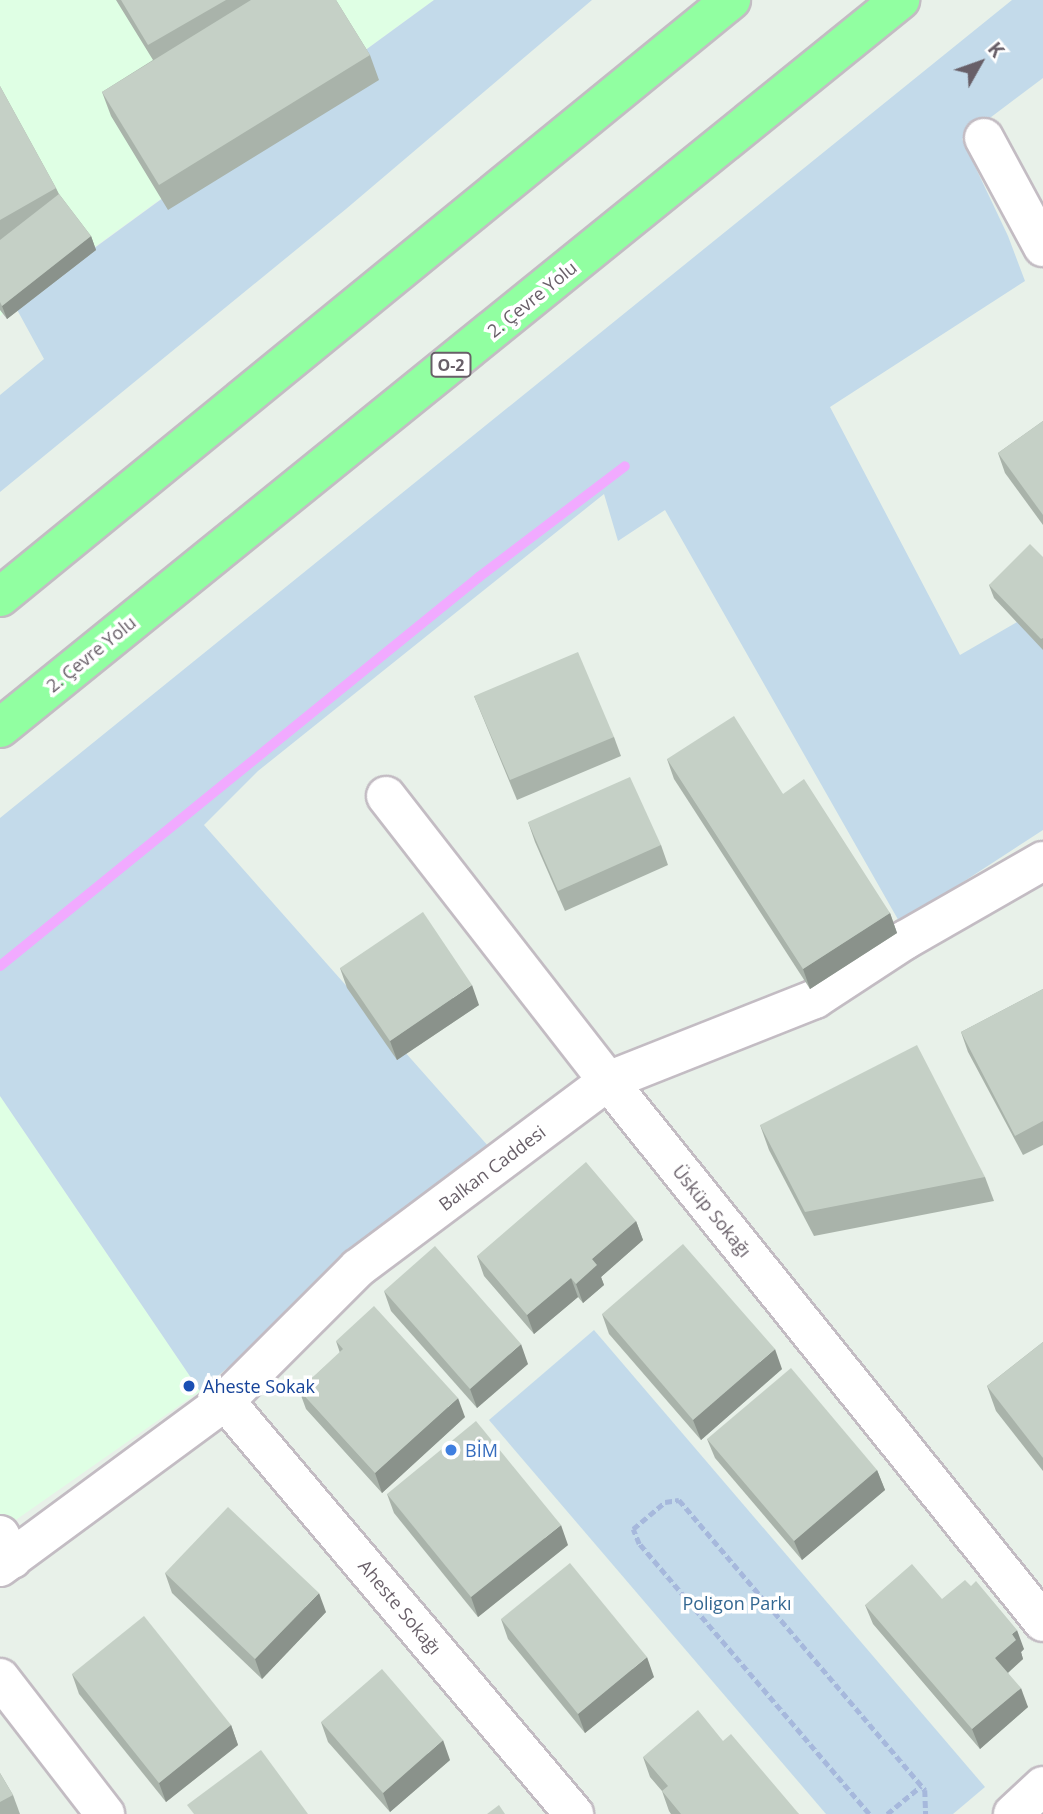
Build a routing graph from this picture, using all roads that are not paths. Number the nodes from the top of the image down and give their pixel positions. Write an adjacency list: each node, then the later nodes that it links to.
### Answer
1 (731, 0): 5 (highway)
2 (901, 0): 6 (highway, 2. Çevre Yolu / O-2)
3 (984, 138): 4 (street)
4 (1043, 247)
5 (0, 597)
6 (0, 728)
7 (386, 796): 9 (street, Üsküp Sokağı)
8 (1043, 861): 9 (street, Balkan Caddesi)
9 (608, 1081): 10 (street, Balkan Caddesi); 12 (street, Üsküp Sokağı)
10 (225, 1401): 11 (street, Balkan Caddesi); 16 (street, Aheste Sokağı)
11 (4, 1554)
12 (1043, 1622)
13 (0, 1678): 15 (street)
14 (1043, 1786): 17 (street)
15 (105, 1814)
16 (574, 1814)
17 (1013, 1814)

